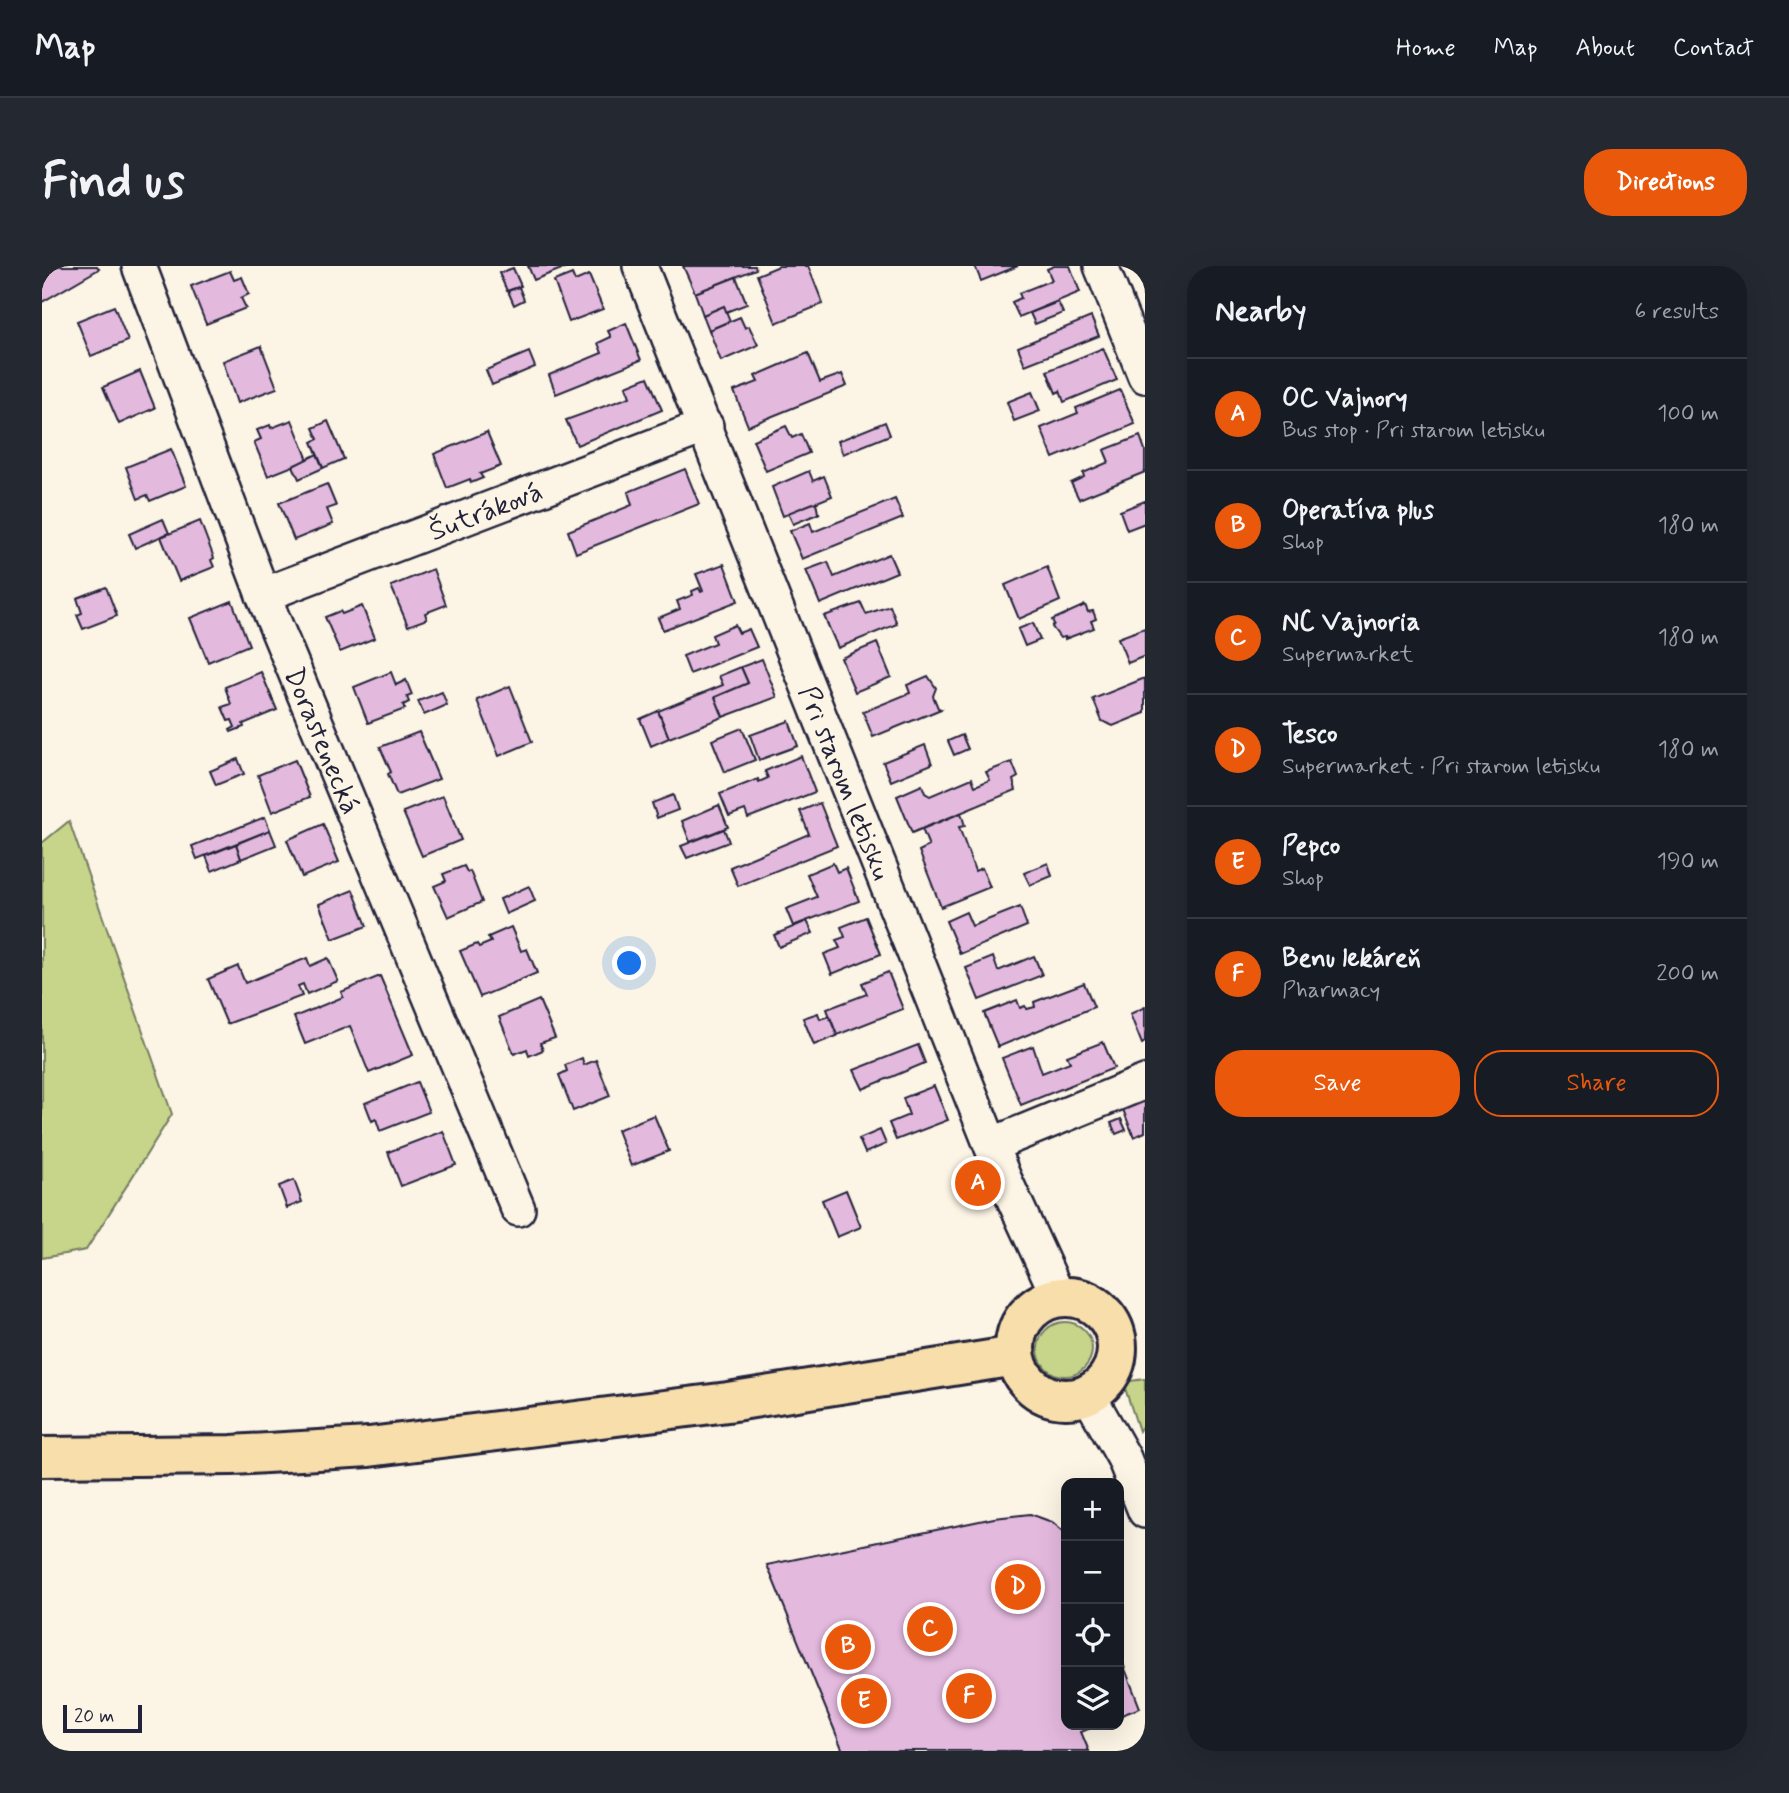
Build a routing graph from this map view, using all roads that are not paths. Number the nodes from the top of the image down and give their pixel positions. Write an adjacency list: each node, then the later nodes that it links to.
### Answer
1 (139, 266): 6 (street, Dorastenecká)
2 (640, 266): 5 (street, Pri starom letisku)
3 (1101, 266): 4 (street)
4 (1145, 376)
5 (706, 426): 6 (street, Šutráková); 8 (street, Pri starom letisku)
6 (263, 595): 9 (street, Dorastenecká)
7 (1145, 1082): 8 (street)
8 (991, 1145): 10 (street, Pri starom letisku)
9 (518, 1209)
10 (1059, 1297): 11 (main road); 12 (main road)
11 (1131, 1352): 13 (main road)
12 (1016, 1356): 13 (main road); 14 (main road)
13 (1088, 1394): 15 (street)
14 (42, 1457)
15 (1143, 1494)

